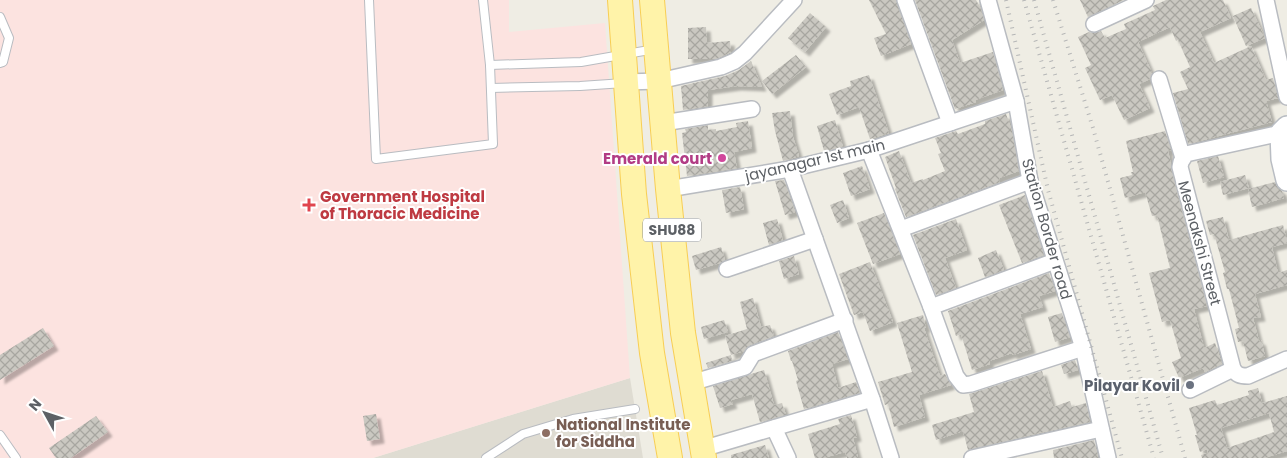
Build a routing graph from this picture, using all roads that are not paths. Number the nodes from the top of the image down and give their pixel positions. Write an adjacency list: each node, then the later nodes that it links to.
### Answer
1 (369, 0): 19 (lane)
2 (483, 0): 15 (lane)
3 (620, 0): 13 (main road, SHU88)
4 (652, 0): 12 (main road, SHU88)
5 (794, 0): 17 (street)
6 (905, 0): 24 (street)
7 (988, 0): 21 (street, Station Border road)
8 (1146, 0): 11 (street)
9 (1266, 0): 20 (street)
10 (0, 17): 14 (lane)
11 (1094, 24)
12 (656, 48): 13 (lane); 17 (main road, SHU88)
13 (623, 54): 15 (lane); 18 (main road, SHU88)
14 (0, 63)
15 (490, 65): 19 (lane)
16 (1159, 79): 27 (street)
17 (659, 81): 18 (street); 23 (main road, SHU88)
18 (625, 82): 19 (lane); 51 (main road, SHU88)
19 (492, 88)
20 (1287, 98)
21 (1016, 101): 24 (street, jayanagar 1st main); 30 (street, Station Border road)
22 (752, 109): 23 (street)
23 (663, 123): 31 (main road, SHU88)
24 (950, 123): 26 (street, jayanagar 1st main)
25 (1284, 130): 27 (street, Meenakshi Street); 29 (street)
26 (869, 150): 28 (street, jayanagar 1st main); 32 (street)
27 (1183, 158): 40 (street, Meenakshi Street)
28 (790, 168): 31 (street, jayanagar 1st main); 33 (street)
29 (1287, 180)
30 (1030, 181): 32 (street); 34 (street, Station Border road)
31 (668, 188): 41 (main road, SHU88)
32 (901, 230): 36 (street)
33 (816, 239): 35 (street); 37 (street)
34 (1055, 261): 36 (street); 38 (street, Station Border road)
35 (727, 269)
36 (932, 307): 38 (street)
37 (845, 320): 41 (street); 43 (street)
38 (1082, 348): 46 (street, Station Border road)
39 (1287, 360): 40 (street)
40 (1233, 369): 42 (street)
41 (691, 384): 48 (main road, SHU88)
42 (1190, 390)
43 (872, 399): 45 (street); 53 (street)
44 (635, 409): 50 (lane)
45 (774, 428): 48 (street); 52 (street)
46 (1101, 429): 54 (street); 55 (street, Station Border road)
47 (0, 435): 49 (lane)
48 (703, 453)
49 (16, 458)
50 (486, 458)
51 (670, 458)
52 (788, 458)
53 (891, 458)
54 (972, 458)
55 (1108, 458)

